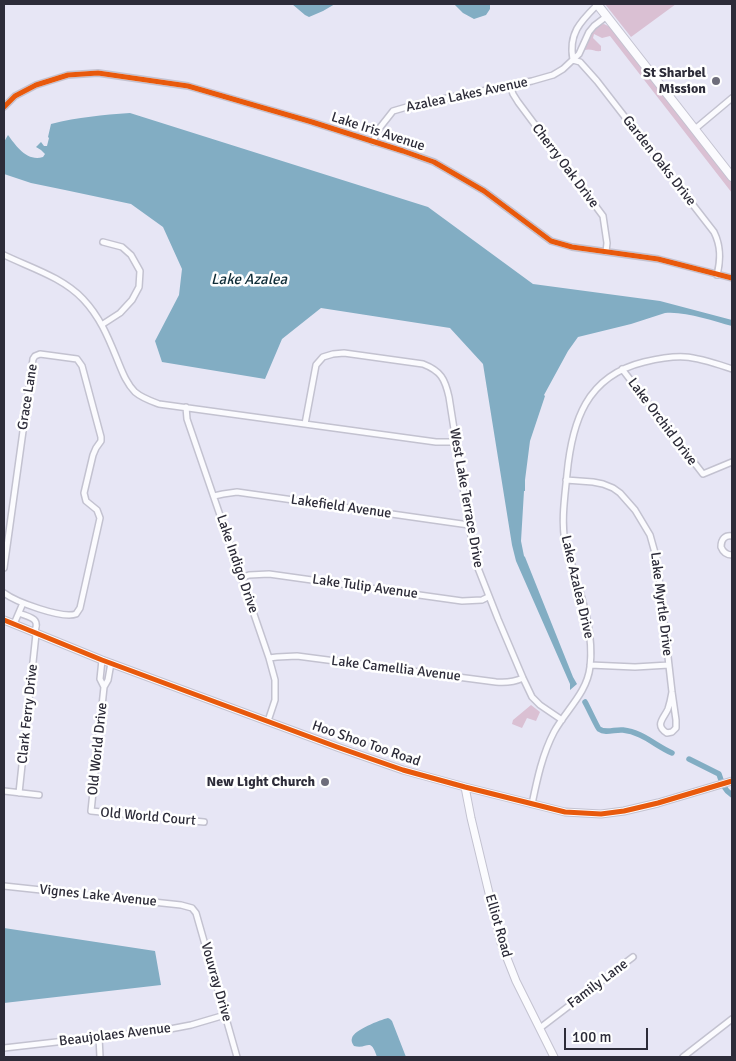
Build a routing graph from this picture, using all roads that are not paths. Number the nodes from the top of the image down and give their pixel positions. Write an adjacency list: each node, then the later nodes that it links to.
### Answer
1 (598, 4): 2 (main road); 3 (street)
2 (607, 16): 3 (street, Azalea Lakes Avenue); 7 (main road)
3 (573, 60): 4 (street, Azalea Lakes Avenue); 13 (street, Garden Oaks Drive)
4 (510, 85): 8 (street, Azalea Lakes Avenue); 11 (street, Cherry Oak Drive)
5 (732, 98): 7 (street)
6 (4, 107): 8 (street, Lake Iris Avenue)
7 (695, 129): 9 (main road)
8 (373, 142): 11 (street, Lake Iris Avenue)
9 (732, 177)
10 (103, 242): 15 (street)
11 (606, 252): 13 (street, Lake Iris Avenue)
12 (4, 255): 15 (street)
13 (717, 275): 14 (street, Lake Iris Avenue)
14 (732, 278)
15 (102, 324): 18 (street)
16 (622, 369): 17 (street, Lake Azalea Drive); 21 (street, Lake Orchid Drive); 22 (street, Lake Azalea Drive)
17 (732, 369)
18 (186, 407): 19 (street); 23 (street, Lake Indigo Drive)
19 (305, 424): 20 (street); 20 (street, West Lake Terrace Drive)
20 (456, 442): 24 (street, West Lake Terrace Drive)
21 (732, 462)
22 (566, 480): 40 (street, Lake Myrtle Drive); 41 (street, Lake Azalea Drive)
23 (214, 496): 24 (street, Lakefield Avenue); 29 (street, Lake Indigo Drive)
24 (469, 525): 31 (street, West Lake Terrace Drive)
25 (732, 536): 26 (street)
26 (732, 555): 27 (street)
27 (732, 560)
28 (4, 568): 32 (street, Grace Lane)
29 (241, 578): 31 (street, Lake Tulip Avenue); 37 (street, Lake Indigo Drive)
30 (4, 593): 32 (street, Grace Lane)
31 (488, 597): 42 (street, West Lake Terrace Drive)
32 (23, 603): 33 (street)
33 (18, 613): 35 (street); 36 (street)
34 (4, 620): 35 (street, Hoo Shoo Too Road)
35 (14, 624): 36 (street, Hoo Shoo Too Road)
36 (35, 634): 38 (street, Hoo Shoo Too Road); 50 (street, Clark Ferry Drive)
37 (270, 658): 42 (street, Lake Camellia Avenue); 46 (street, Lake Indigo Drive)
38 (102, 660): 39 (street, Hoo Shoo Too Road); 43 (street, Old World Drive)
39 (111, 663): 43 (street, Old World Drive); 46 (street, Hoo Shoo Too Road)
40 (669, 664): 41 (street); 44 (street, Lake Myrtle Drive)
41 (590, 665): 45 (street, Lake Azalea Drive)
42 (523, 678): 45 (street, West Lake Terrace Drive)
43 (104, 686): 53 (street, Old World Drive)
44 (672, 692): 44 (street, Lake Myrtle Drive)
45 (562, 720): 52 (street, Lake Azalea Drive)
46 (268, 722): 48 (street, Hoo Shoo Too Road)
47 (726, 783): 52 (street, Hoo Shoo Too Road)
48 (465, 787): 52 (street, Hoo Shoo Too Road); 60 (street, Elliot Road)
49 (4, 791): 50 (street)
50 (19, 793): 51 (street)
51 (39, 795)
52 (532, 804)
53 (92, 812): 54 (street, Old World Court)
54 (204, 822)
55 (4, 886): 56 (street, Vignes Lake Avenue)
56 (192, 908): 58 (street, Vouvray Drive)
57 (633, 957): 60 (street, Family Lane)
58 (225, 1015): 61 (street, Beaujolaes Avenue); 64 (street, Vouvray Drive)
59 (732, 1019): 66 (street)
60 (540, 1028): 65 (street, Elliot Road)
61 (99, 1037): 62 (street, Beaujolaes Avenue); 63 (street)
62 (4, 1048)
63 (100, 1057)
64 (237, 1057)
65 (554, 1057)
66 (683, 1057)

